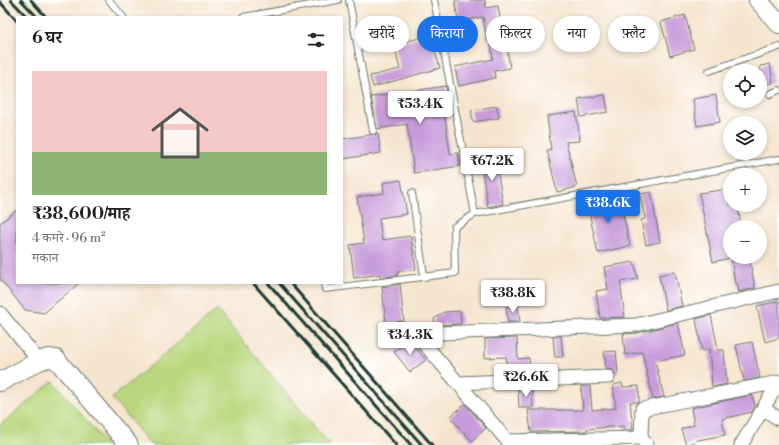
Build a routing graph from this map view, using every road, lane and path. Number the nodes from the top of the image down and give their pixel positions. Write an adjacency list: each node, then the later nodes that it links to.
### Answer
1 (109, 0): 7 (lane)
2 (338, 0): 6 (lane)
3 (349, 0): 15 (lane)
4 (434, 0): 18 (lane)
5 (758, 0): 10 (street)
6 (284, 10): 8 (lane); 9 (lane)
7 (121, 16)
8 (248, 16)
9 (285, 16)
10 (779, 24)
11 (779, 47): 12 (lane)
12 (709, 71)
13 (779, 90): 14 (lane)
14 (770, 94)
15 (373, 131)
16 (779, 159): 18 (lane)
17 (412, 193): 19 (lane)
18 (475, 214): 19 (lane)
19 (424, 276): 20 (lane)
20 (324, 284)
21 (779, 291): 28 (street)
22 (0, 313): 23 (street)
23 (39, 361): 24 (street); 35 (street)
24 (18, 373): 26 (street); 29 (street)
25 (608, 377): 28 (street)
26 (0, 382)
27 (779, 382): 30 (street); 33 (street)
28 (457, 383): 34 (street)
29 (0, 395)
30 (764, 409): 31 (street); 36 (street)
31 (779, 419)
32 (580, 442): 33 (street); 34 (street)
33 (644, 442)
34 (509, 443)
35 (129, 445)
36 (741, 445)

